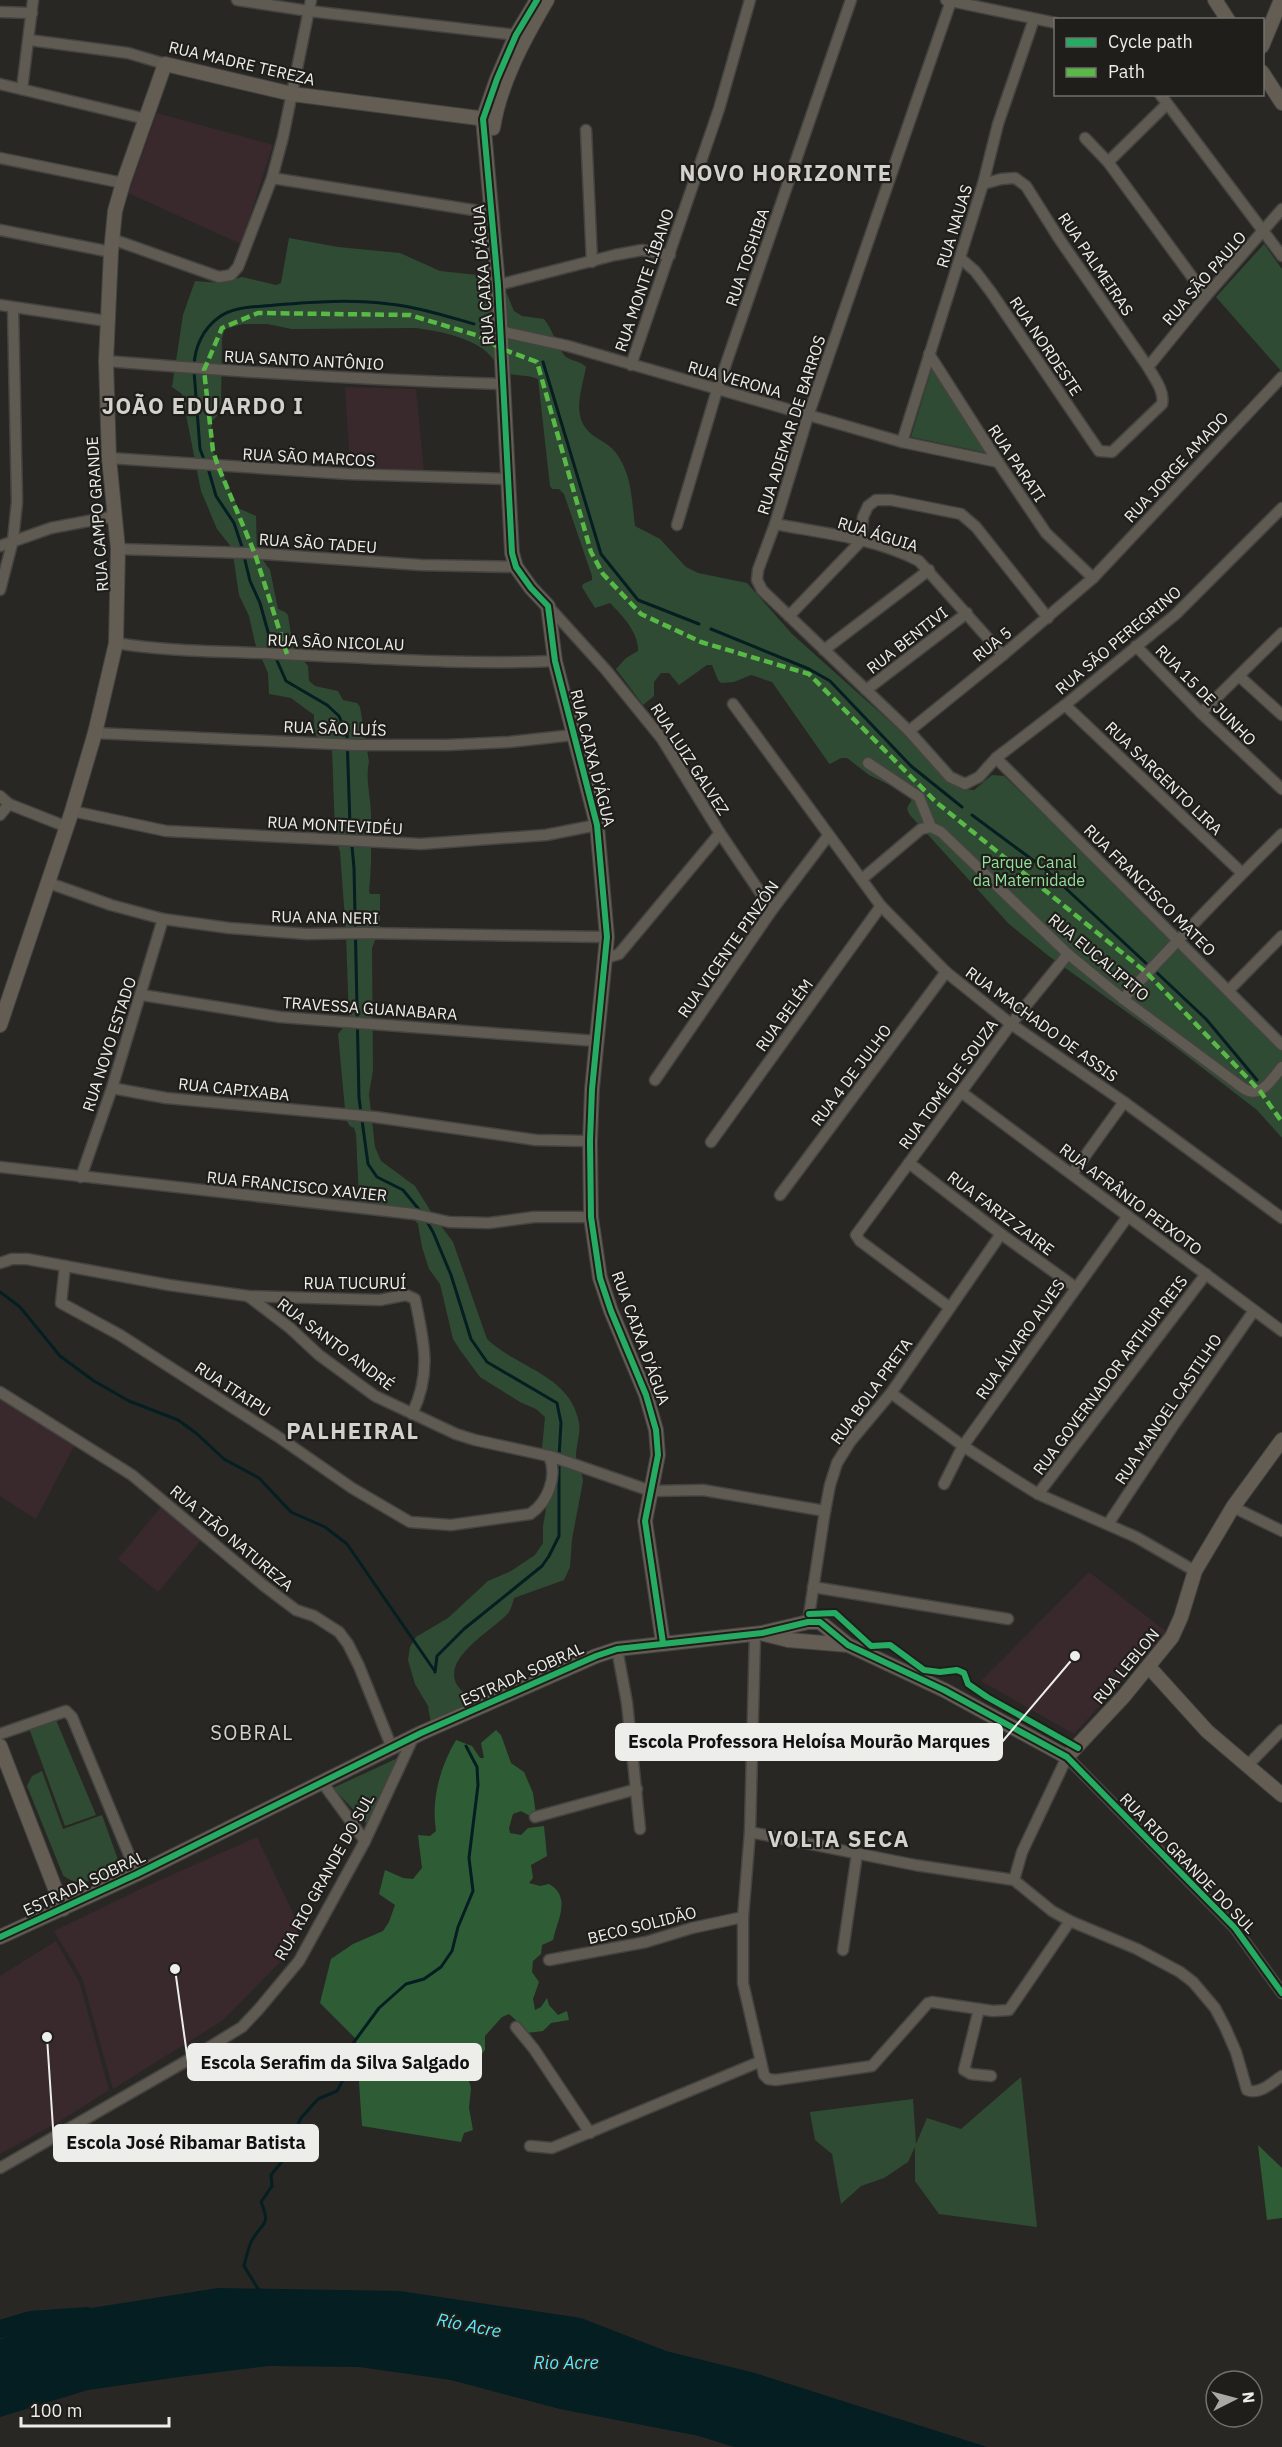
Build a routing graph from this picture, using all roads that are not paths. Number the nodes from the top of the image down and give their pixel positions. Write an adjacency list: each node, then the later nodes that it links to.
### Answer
1 (33, 0): 12 (street)
2 (237, 0): 10 (street)
3 (537, 0): 16 (street, RUA CAIXA D'ÁGUA)
4 (547, 0): 30 (street, RUA CAIXA D'ÁGUA)
5 (750, 0): 43 (street, RUA MONTE LÍBANO)
6 (851, 0): 59 (street, RUA TOSHIBA)
7 (1215, 0): 13 (street)
8 (1281, 0): 18 (street)
9 (948, 1): 14 (street); 61 (street, RUA ADEMAR DE BARROS)
10 (310, 6): 16 (street); 24 (street)
11 (0, 12): 12 (street)
12 (32, 14): 17 (street)
13 (1227, 18)
14 (1034, 19): 15 (street); 37 (street, RUA NAUAS)
15 (1054, 23)
16 (516, 35): 23 (street, RUA CAIXA D'ÁGUA)
17 (29, 40): 19 (street, RUA MADRE TEREZA); 22 (street)
18 (1264, 43)
19 (165, 64): 24 (street, RUA MADRE TEREZA); 29 (street, RUA CAMPO GRANDE)
20 (1264, 74): 26 (street)
21 (0, 84): 22 (street)
22 (22, 89): 29 (street)
23 (494, 89): 28 (street); 30 (street, RUA CAIXA D'ÁGUA)
24 (292, 94): 28 (street, RUA MADRE TEREZA); 35 (street)
25 (1161, 96): 27 (street)
26 (1282, 103)
27 (1167, 104): 34 (street); 41 (street)
28 (460, 116): 30 (street, RUA MADRE TEREZA)
29 (146, 119): 36 (street, RUA CAMPO GRANDE)
30 (489, 119): 39 (street, RUA CAIXA D'ÁGUA)
31 (586, 130): 46 (street)
32 (1085, 138): 34 (street)
33 (0, 158): 36 (street)
34 (1108, 162): 48 (street)
35 (272, 178): 39 (street); 42 (street)
36 (123, 183): 42 (street, RUA CAMPO GRANDE)
37 (983, 184): 45 (street, RUA NAUAS); 56 (street, RUA PALMEIRAS)
38 (1282, 209): 41 (street, RUA SÃO PAULO)
39 (492, 213): 47 (street, RUA CAIXA D'ÁGUA)
40 (0, 230): 42 (street)
41 (1263, 233): 44 (street); 48 (street, RUA SÃO PAULO)
42 (111, 246): 51 (street, RUA CAMPO GRANDE)
43 (670, 255): 46 (street); 55 (street, RUA MONTE LÍBANO)
44 (1282, 256)
45 (960, 258): 53 (street, RUA NAUAS); 60 (street, RUA NORDESTE)
46 (592, 262): 47 (street)
47 (498, 285): 52 (street, RUA CAIXA D'ÁGUA)
48 (1206, 296): 56 (street, RUA SÃO PAULO)
49 (0, 305): 50 (street)
50 (13, 308): 51 (street); 70 (street)
51 (107, 321): 54 (street, RUA CAMPO GRANDE)
52 (500, 331): 55 (street, RUA VERONA); 58 (street, RUA CAIXA D'ÁGUA)
53 (929, 354): 62 (street, RUA NAUAS); 64 (street, RUA PARATI)
54 (106, 361): 58 (street, RUA SANTO ANTÔNIO); 63 (street, RUA CAMPO GRANDE)
55 (631, 364): 59 (street, RUA VERONA)
56 (1148, 367): 60 (street, RUA PALMEIRAS)
57 (1282, 377): 76 (street, RUA JORGE AMADO)
58 (502, 384): 65 (street, RUA CAIXA D'ÁGUA)
59 (717, 390): 61 (street, RUA VERONA); 69 (street, RUA TOSHIBA)
60 (1163, 397)
61 (808, 416): 62 (street, RUA VERONA); 68 (street, RUA ADEMAR DE BARROS)
62 (902, 442): 64 (street, RUA VERONA)
63 (109, 458): 65 (street, RUA SÃO MARCOS); 67 (street, RUA CAMPO GRANDE)
64 (998, 462): 76 (street, RUA PARATI)
65 (508, 479): 74 (street, RUA CAIXA D'ÁGUA)
66 (1282, 508): 84 (street, RUA SÃO PEREGRINO)
67 (115, 516): 70 (street); 73 (street, RUA CAMPO GRANDE)
68 (775, 524): 71 (street, RUA ÁGUIA); 80 (street, RUA ADEMAR DE BARROS)
69 (677, 525)
70 (13, 540): 72 (street); 77 (street)
71 (861, 542): 75 (street, RUA ÁGUIA); 80 (street); 81 (street)
72 (0, 546)
73 (118, 549): 74 (street, RUA SÃO TADEU); 83 (street, RUA CAMPO GRANDE)
74 (516, 567): 78 (street, RUA CAIXA D'ÁGUA)
75 (929, 570): 79 (street, RUA ÁGUIA); 85 (street)
76 (1093, 578): 81 (street, RUA 5)
77 (0, 590)
78 (548, 606): 87 (street, RUA CAIXA D'ÁGUA); 108 (street, RUA LUIZ GALVEZ)
79 (967, 613): 86 (street, RUA ÁGUIA); 89 (street, RUA BENTIVI)
80 (789, 616): 85 (street, RUA ADEMAR DE BARROS)
81 (1048, 618): 86 (street, RUA 5)
82 (1282, 633): 88 (street)
83 (116, 643): 87 (street, RUA SÃO NICOLAU); 95 (street, RUA CAMPO GRANDE)
84 (1136, 646): 91 (street, RUA SÃO PEREGRINO); 92 (street, RUA 15 DE JUNHO)
85 (824, 650): 89 (street, RUA ADEMAR DE BARROS)
86 (1003, 655): 94 (street, RUA 5)
87 (555, 662): 96 (street, RUA CAIXA D'ÁGUA)
88 (1239, 676): 92 (street); 93 (street)
89 (866, 690): 94 (street, RUA ADEMAR DE BARROS)
90 (733, 704): 110 (street, RUA MACHADO DE ASSIS)
91 (1065, 705): 97 (street, RUA SÃO PEREGRINO); 111 (street, RUA SARGENTO LIRA)
92 (1201, 713): 100 (street, RUA 15 DE JUNHO)
93 (1282, 715)
94 (909, 731): 99 (street, RUA ADEMAR DE BARROS)
95 (95, 733): 96 (street, RUA SÃO LUÍS); 103 (street, RUA CAMPO GRANDE)
96 (573, 735): 105 (street, RUA CAIXA D'ÁGUA)
97 (996, 758): 99 (street, RUA SÃO PEREGRINO); 119 (street, RUA FRANCISCO MATEO)
98 (868, 763): 107 (street)
99 (965, 784)
100 (1282, 789)
101 (0, 796): 102 (street)
102 (9, 804): 104 (street); 106 (street)
103 (72, 811): 105 (street, RUA MONTEVIDÉU); 106 (street, RUA CAMPO GRANDE)
104 (0, 815)
105 (597, 825): 118 (street, RUA CAIXA D'ÁGUA)
106 (67, 827): 113 (street, RUA CAMPO GRANDE)
107 (931, 827): 112 (street); 120 (street, RUA EUCALIPITO)
108 (720, 834): 115 (street, RUA LUIZ GALVEZ); 121 (street)
109 (1282, 834): 111 (street)
110 (828, 836): 112 (street, RUA MACHADO DE ASSIS); 115 (street, RUA VICENTE PINZÓN)
111 (1242, 873): 119 (street)
112 (862, 879): 114 (street, RUA MACHADO DE ASSIS)
113 (49, 883): 116 (street, RUA ANA NERI); 127 (street, RUA CAMPO GRANDE)
114 (881, 906): 122 (street, RUA MACHADO DE ASSIS); 136 (street, RUA BELÉM)
115 (772, 910): 131 (street, RUA VICENTE PINZÓN)
116 (164, 919): 118 (street, RUA ANA NERI); 124 (street, RUA NOVO ESTADO)
117 (1282, 936): 123 (street)
118 (607, 937): 121 (street, RUA CAIXA D'ÁGUA)
119 (1180, 940): 123 (street, RUA FRANCISCO MATEO); 125 (street)
120 (1068, 954): 125 (street, RUA EUCALIPITO); 126 (street, RUA TOMÉ DE SOUZA)
121 (606, 958): 128 (street, RUA CAIXA D'ÁGUA)
122 (946, 972): 126 (street, RUA MACHADO DE ASSIS); 141 (street, RUA 4 DE JULHO)
123 (1229, 990): 129 (street, RUA FRANCISCO MATEO)
124 (142, 994): 128 (street, TRAVESSA GUANABARA); 132 (street, RUA NOVO ESTADO)
125 (1123, 999): 130 (street, RUA EUCALIPITO)
126 (1011, 1024): 133 (street, RUA TOMÉ DE SOUZA); 134 (street, RUA MACHADO DE ASSIS)
127 (0, 1025)
128 (596, 1041): 135 (street, RUA CAIXA D'ÁGUA)
129 (1282, 1045)
130 (1282, 1067)
131 (655, 1080)
132 (112, 1088): 135 (street, RUA CAPIXABA); 140 (street, RUA NOVO ESTADO)
133 (961, 1092): 137 (street, RUA TOMÉ DE SOUZA); 139 (street, RUA AFRÂNIO PEIXOTO)
134 (1124, 1102): 139 (street); 144 (street, RUA MACHADO DE ASSIS)
135 (590, 1141): 143 (street, RUA CAIXA D'ÁGUA)
136 (711, 1142)
137 (909, 1163): 145 (street, RUA FARIZ ZAIRE); 151 (street, RUA TOMÉ DE SOUZA)
138 (0, 1167): 140 (street, RUA FRANCISCO XAVIER)
139 (1072, 1174): 142 (street, RUA AFRÂNIO PEIXOTO)
140 (81, 1177): 143 (street, RUA FRANCISCO XAVIER)
141 (780, 1195)
142 (1128, 1216): 148 (street, RUA AFRÂNIO PEIXOTO); 149 (street, RUA ÁLVARO ALVES)
143 (591, 1217): 161 (street, RUA CAIXA D'ÁGUA)
144 (1282, 1218)
145 (1001, 1234): 149 (street, RUA FARIZ ZAIRE); 151 (street, RUA BOLA PRETA)
146 (0, 1263): 147 (street, RUA SANTO ANDRÉ)
147 (65, 1266): 150 (street, RUA SANTO ANDRÉ); 159 (street, RUA ITAIPU)
148 (1206, 1274): 152 (street, RUA AFRÂNIO PEIXOTO); 162 (street, RUA GOVERNADOR ARTHUR REIS)
149 (1076, 1287): 158 (street, RUA ÁLVARO ALVES)
150 (248, 1296): 156 (street, RUA SANTO ANDRÉ); 156 (street, RUA TUCURUÍ)
151 (949, 1307): 155 (street, RUA BOLA PRETA)
152 (1253, 1312): 153 (street, RUA AFRÂNIO PEIXOTO); 165 (street, RUA MANOEL CASTILHO)
153 (1282, 1331)
154 (0, 1392): 184 (street, RUA TIÃO NATUREZA)
155 (891, 1393): 158 (street); 164 (street, RUA BOLA PRETA)
156 (412, 1414): 159 (street, RUA SANTO ANDRÉ)
157 (1282, 1440): 163 (street, RUA LEBLON)
158 (963, 1446): 160 (street, RUA ÁLVARO ALVES); 162 (street)
159 (551, 1456): 161 (street, RUA SANTO ANDRÉ)
160 (944, 1484)
161 (651, 1491): 164 (street, RUA SANTO ANDRÉ); 176 (street, RUA CAIXA D'ÁGUA)
162 (1038, 1494): 165 (street)
163 (1233, 1507): 166 (street); 167 (street, RUA LEBLON)
164 (825, 1511): 168 (street, RUA BOLA PRETA)
165 (1108, 1524): 167 (street)
166 (1282, 1531)
167 (1195, 1571): 179 (street, RUA LEBLON)
168 (813, 1587): 169 (street); 170 (street, RUA BOLA PRETA)
169 (1008, 1619)
170 (808, 1622): 171 (street, ESTRADA SOBRAL); 172 (street, ESTRADA SOBRAL)
171 (790, 1626): 173 (street, ESTRADA SOBRAL); 174 (street)
172 (826, 1626): 175 (street); 177 (street, ESTRADA SOBRAL)
173 (759, 1634): 174 (street, ESTRADA SOBRAL); 176 (street, ESTRADA SOBRAL); 192 (street)
174 (788, 1640): 175 (street, ESTRADA SOBRAL)
175 (822, 1642): 177 (street, ESTRADA SOBRAL)
176 (663, 1643): 178 (street, ESTRADA SOBRAL)
177 (849, 1645): 185 (street, ESTRADA SOBRAL)
178 (617, 1649): 182 (street, ESTRADA SOBRAL); 188 (street)
179 (1149, 1666): 185 (street, RUA LEBLON); 186 (street)
180 (1282, 1730): 186 (street)
181 (0, 1734): 195 (street)
182 (417, 1736): 184 (street, ESTRADA SOBRAL); 193 (street, RUA RIO GRANDE DO SUL)
183 (0, 1746): 197 (street)
184 (392, 1748): 187 (street, ESTRADA SOBRAL)
185 (1067, 1757): 196 (street, RUA LEBLON); 203 (street, RUA RIO GRANDE DO SUL)
186 (1246, 1766): 189 (street)
187 (322, 1782): 193 (street); 195 (street, ESTRADA SOBRAL)
188 (637, 1789): 190 (street); 191 (street)
189 (1282, 1795)
190 (535, 1817)
191 (640, 1829)
192 (750, 1832): 194 (street); 198 (street)
193 (365, 1841): 211 (street, RUA RIO GRANDE DO SUL)
194 (857, 1854): 196 (street); 201 (street)
195 (136, 1874): 197 (street, ESTRADA SOBRAL)
196 (1014, 1880): 199 (street)
197 (63, 1909): 200 (street, ESTRADA SOBRAL)
198 (743, 1917): 202 (street, BECO SOLIDÃO); 206 (street)
199 (1070, 1921): 204 (street); 208 (street)
200 (0, 1937)
201 (843, 1950)
202 (549, 1960)
203 (1282, 1994)
204 (979, 2009): 206 (street); 207 (street)
205 (516, 2027): 209 (street)
206 (759, 2062): 209 (street)
207 (991, 2076)
208 (1282, 2076)
209 (591, 2133): 210 (street)
210 (530, 2146)
211 (0, 2168)

